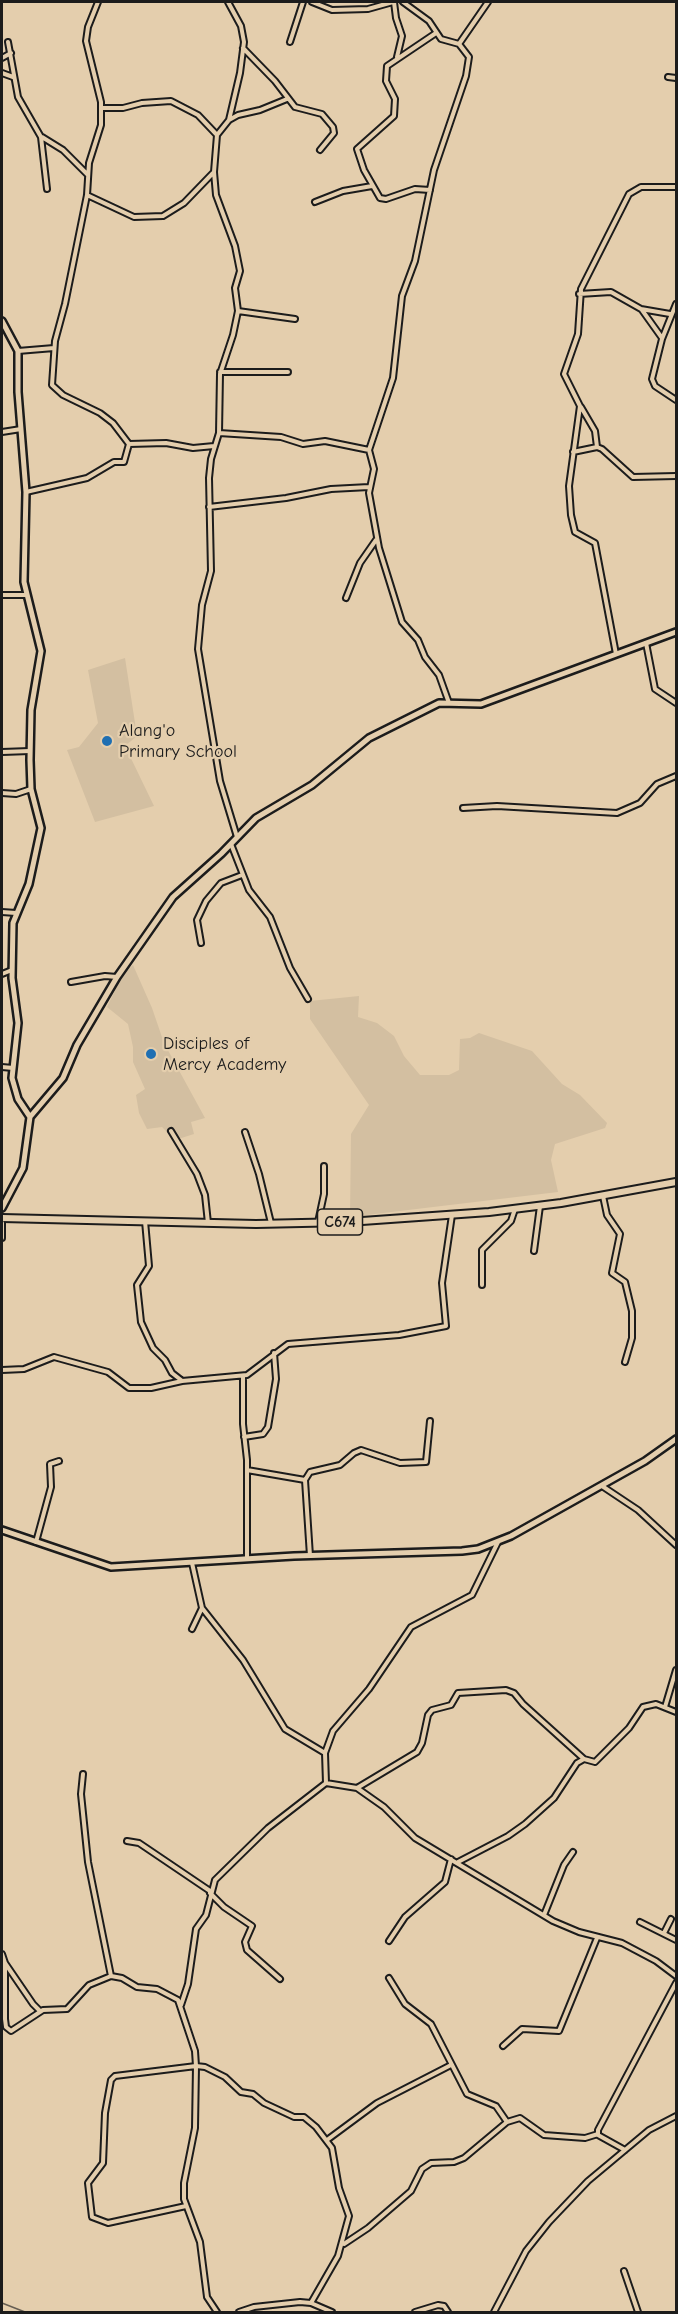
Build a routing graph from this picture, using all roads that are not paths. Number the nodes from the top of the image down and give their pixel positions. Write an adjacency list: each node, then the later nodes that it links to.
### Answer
1 (98, 2): 21 (street)
2 (228, 2): 12 (street)
3 (303, 2): 10 (street)
4 (312, 2): 5 (street)
5 (394, 2): 14 (street)
6 (403, 2): 8 (street)
7 (489, 2): 11 (street)
8 (436, 33): 11 (street); 14 (street)
9 (8, 42): 13 (street)
10 (290, 42)
11 (459, 44): 31 (street)
12 (243, 48): 20 (street); 22 (street)
13 (11, 53): 15 (street); 17 (street)
14 (397, 57): 28 (street)
15 (2, 58)
16 (2, 74): 17 (street)
17 (13, 77): 24 (street)
18 (668, 77): 19 (street)
19 (676, 78)
20 (287, 99): 22 (street); 25 (street)
21 (102, 108): 23 (street); 27 (street)
22 (229, 120): 23 (street)
23 (217, 135): 26 (street)
24 (41, 137): 27 (street); 30 (street)
25 (320, 150)
26 (214, 172): 32 (street); 37 (street)
27 (88, 175): 32 (street)
28 (372, 186): 31 (street); 33 (street)
29 (676, 187): 34 (street)
30 (48, 189)
31 (430, 190): 54 (street)
32 (87, 195): 42 (street)
33 (315, 202)
34 (579, 294): 36 (street); 47 (street)
35 (676, 304): 38 (street)
36 (641, 309): 38 (street); 41 (street)
37 (238, 311): 39 (street); 44 (street)
38 (670, 314): 41 (street)
39 (295, 319)
40 (2, 321): 43 (street)
41 (662, 339): 46 (street)
42 (54, 348): 43 (street); 51 (street)
43 (18, 351): 48 (street)
44 (220, 372): 45 (street); 50 (street)
45 (288, 372)
46 (676, 400)
47 (580, 406): 53 (street); 55 (street)
48 (21, 429): 49 (street); 58 (street)
49 (2, 432)
50 (219, 433): 52 (street); 54 (street)
51 (129, 444): 52 (street); 58 (street)
52 (214, 446): 59 (street)
53 (597, 447): 55 (street); 56 (street)
54 (369, 450): 57 (street)
55 (573, 452): 66 (street)
56 (676, 476)
57 (369, 487): 59 (street); 60 (street)
58 (26, 492): 61 (street)
59 (209, 507): 75 (street)
60 (376, 539): 63 (street); 67 (street)
61 (26, 594): 62 (street); 69 (street)
62 (2, 595)
63 (346, 598)
64 (676, 632): 65 (street)
65 (646, 643): 66 (street); 68 (street)
66 (616, 654): 67 (street)
67 (449, 702): 75 (street)
68 (676, 703)
69 (30, 751): 70 (street); 72 (street)
70 (2, 752)
71 (676, 776): 74 (street)
72 (31, 789): 73 (street); 79 (street)
73 (2, 793)
74 (463, 808)
75 (237, 837): 76 (street)
76 (231, 844): 77 (street); 83 (street)
77 (242, 875): 80 (street); 85 (street)
78 (2, 912): 79 (street)
79 (16, 913): 81 (street)
80 (201, 943)
81 (13, 969): 82 (street); 87 (street)
82 (2, 974)
83 (117, 977): 84 (street); 88 (street)
84 (71, 982)
85 (308, 999)
86 (2, 1067): 87 (street)
87 (13, 1068): 88 (street)
88 (30, 1117): 95 (street)
89 (171, 1131): 101 (street)
90 (245, 1132): 103 (street)
91 (324, 1166): 102 (street)
92 (676, 1182): 93 (main road, C674)
93 (603, 1196): 94 (main road, C674); 108 (street)
94 (540, 1206): 96 (main road, C674); 105 (street)
95 (2, 1208)
96 (515, 1209): 97 (main road, C674); 106 (street)
97 (452, 1215): 102 (main road, C674); 107 (street)
98 (2, 1218): 99 (main road, C674)
99 (145, 1221): 101 (main road, C674); 111 (street)
100 (2, 1223): 104 (street)
101 (208, 1223): 103 (main road, C674)
102 (318, 1223): 103 (main road, C674)
103 (271, 1224)
104 (2, 1238)
105 (534, 1251)
106 (482, 1285)
107 (274, 1352): 110 (street); 113 (street)
108 (625, 1362)
109 (2, 1370): 111 (street)
110 (243, 1376): 111 (street); 113 (street)
111 (182, 1380)
112 (430, 1421): 117 (street)
113 (244, 1437): 116 (street)
114 (676, 1438): 118 (street)
115 (59, 1461): 120 (street)
116 (247, 1470): 117 (street); 124 (street)
117 (305, 1480): 123 (street)
118 (602, 1486): 121 (street); 122 (street)
119 (2, 1530): 120 (street)
120 (36, 1542): 125 (street)
121 (498, 1542): 123 (street); 131 (street)
122 (676, 1545)
123 (310, 1556): 124 (street)
124 (247, 1559): 125 (street)
125 (192, 1563): 126 (street)
126 (202, 1608): 127 (street); 131 (street)
127 (192, 1629)
128 (676, 1670): 129 (street)
129 (665, 1707): 130 (street); 132 (street)
130 (676, 1711)
131 (325, 1753): 134 (street)
132 (584, 1759): 135 (street); 139 (street)
133 (83, 1774): 150 (street)
134 (326, 1783): 135 (street); 140 (street)
135 (357, 1788): 138 (street)
136 (126, 1841): 140 (street)
137 (573, 1852): 141 (street)
138 (451, 1859): 139 (street); 147 (street)
139 (458, 1862): 141 (street)
140 (211, 1892): 152 (street); 155 (street)
141 (544, 1915): 145 (street)
142 (670, 1919): 144 (street)
143 (640, 1923): 144 (street)
144 (664, 1933): 146 (street)
145 (597, 1938): 151 (street); 157 (street)
146 (676, 1940)
147 (389, 1941)
148 (2, 1954): 149 (street)
149 (5, 1963): 156 (street); 156 (street)
150 (111, 1976): 155 (street); 156 (street)
151 (676, 1976)
152 (280, 1978)
153 (389, 1978): 158 (street)
154 (676, 1986): 162 (street)
155 (181, 2005): 159 (street)
156 (40, 2011)
157 (503, 2046)
158 (452, 2065): 161 (street); 163 (street)
159 (196, 2066): 163 (street); 165 (street); 165 (street)
160 (676, 2116): 164 (street)
161 (507, 2122): 162 (street); 166 (street)
162 (598, 2134): 164 (street)
163 (327, 2140): 166 (street)
164 (625, 2150): 174 (street)
165 (186, 2206): 169 (street)
166 (343, 2244): 168 (street)
167 (624, 2271): 175 (street)
168 (311, 2303): 170 (street); 171 (street)
169 (218, 2313)
170 (239, 2313)
171 (332, 2313)
172 (415, 2313): 173 (street)
173 (448, 2313)
174 (494, 2313)
175 (638, 2313)

